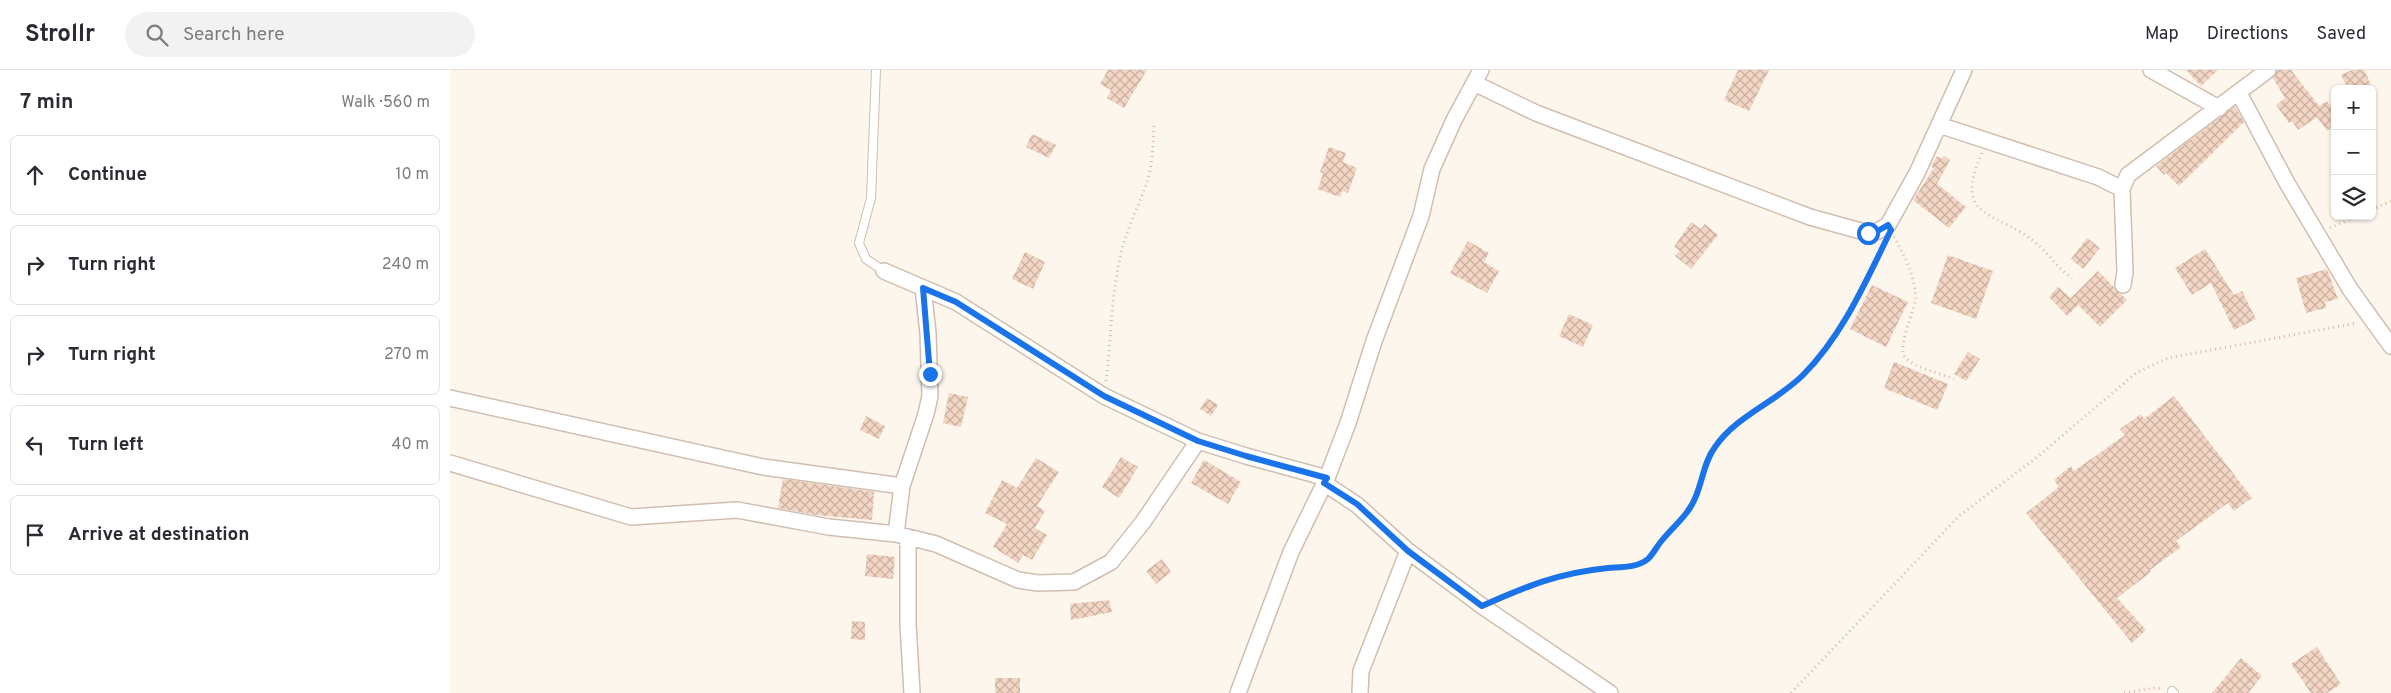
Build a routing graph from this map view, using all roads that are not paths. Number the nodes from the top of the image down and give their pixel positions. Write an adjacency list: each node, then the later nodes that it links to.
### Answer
1 (876, 70): 10 (lane)
2 (1964, 70): 8 (street)
3 (2151, 70): 7 (street)
4 (2268, 70): 6 (street)
5 (1478, 76): 8 (street); 17 (street)
6 (2239, 94): 7 (street); 13 (street)
7 (2219, 108): 9 (street)
8 (1939, 125): 9 (street)
9 (2122, 189): 11 (street)
10 (884, 271): 12 (street)
11 (2123, 285)
12 (923, 288): 15 (street); 18 (street)
13 (2391, 346)
14 (450, 398): 18 (street)
15 (1198, 441): 17 (street); 19 (street)
16 (450, 463): 19 (street)
17 (1326, 480): 20 (street); 22 (street)
18 (902, 486): 19 (street)
19 (902, 536): 21 (street)
20 (1408, 551): 23 (street); 24 (street)
21 (912, 693)
22 (1238, 693)
23 (1360, 693)
24 (1610, 693)

